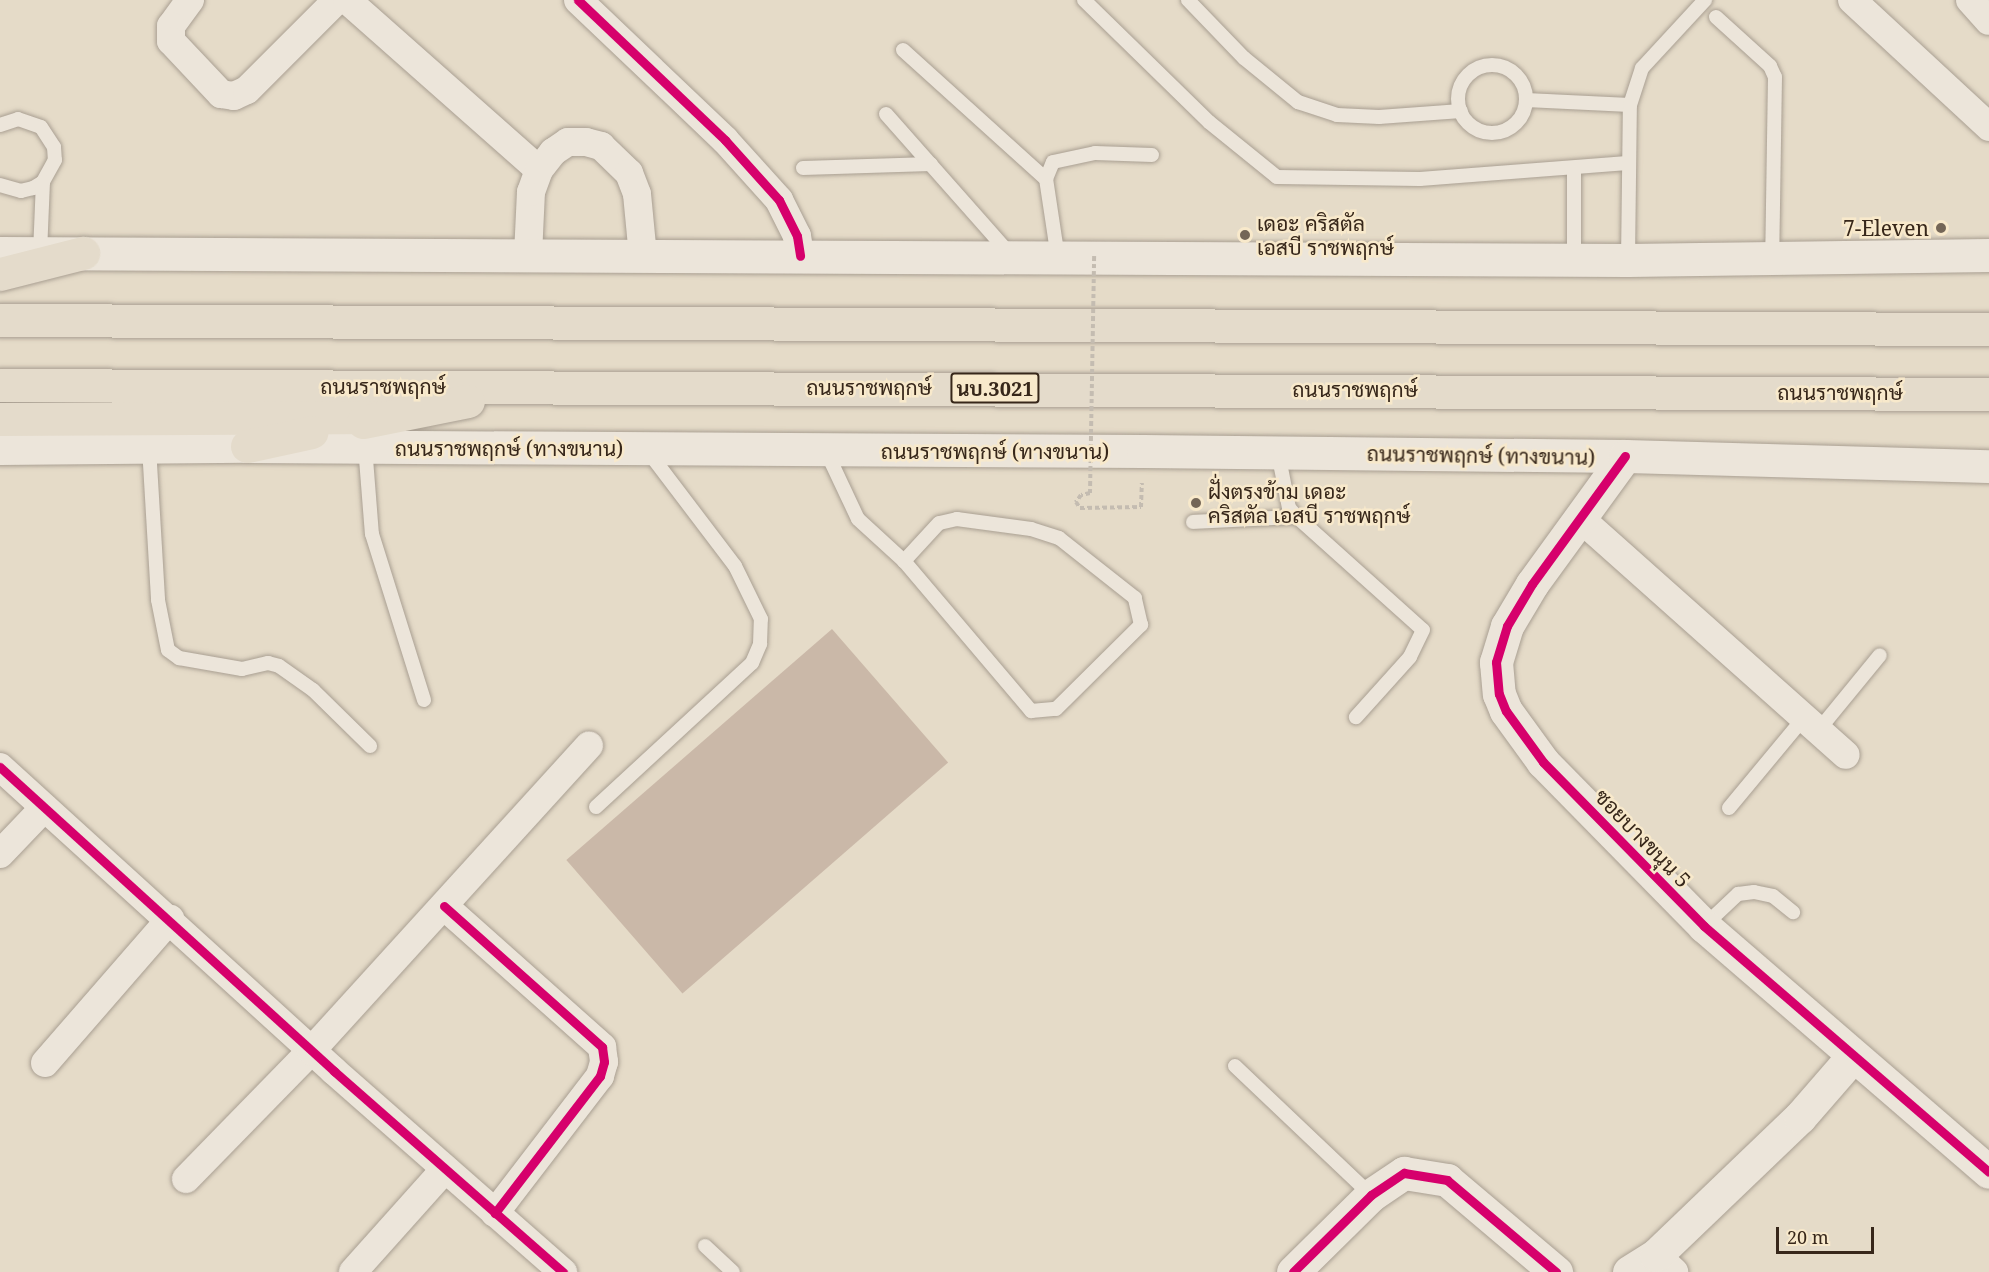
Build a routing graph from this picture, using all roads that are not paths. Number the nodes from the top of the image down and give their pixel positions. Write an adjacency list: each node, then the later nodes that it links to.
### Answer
1 (190, 0): 2 (street)
2 (338, 0)
3 (347, 0): 24 (street)
4 (578, 0): 34 (street)
5 (1084, 0): 23 (lane)
6 (1188, 0): 15 (lane)
7 (1705, 0): 14 (lane)
8 (1852, 0): 18 (street)
9 (1970, 0): 11 (street)
10 (1716, 18): 37 (lane)
11 (1989, 21)
12 (903, 50): 25 (lane)
13 (1526, 100): 14 (lane); 15 (lane); 15 (lane)
14 (1630, 105): 20 (lane)
15 (1461, 111)
16 (886, 114): 21 (lane)
17 (0, 126): 26 (lane)
18 (1989, 127)
19 (1152, 155): 25 (lane)
20 (1627, 163): 23 (lane); 39 (lane)
21 (931, 164): 22 (lane); 35 (lane)
22 (803, 168)
23 (1574, 168): 38 (lane)
24 (539, 170): 31 (street); 33 (street)
25 (1046, 179): 36 (lane)
26 (43, 182): 27 (lane); 29 (lane)
27 (0, 185)
28 (0, 253): 29 (main road)
29 (40, 253): 30 (main road)
30 (83, 253): 31 (main road); 40 (main road)
31 (528, 255): 33 (main road)
32 (1989, 255): 37 (main road)
33 (643, 256): 34 (main road)
34 (800, 256): 35 (main road)
35 (1014, 258): 36 (main road)
36 (1058, 258): 38 (main road)
37 (1773, 258): 39 (main road)
38 (1574, 260): 39 (main road)
39 (1628, 260)
40 (0, 274)
41 (0, 321): 42 (main road)
42 (1989, 329)
43 (0, 385): 44 (main road, ถนนราชพฤกษ์ / นบ.3021)
44 (538, 387): 45 (main road, ถนนราชพฤกษ์ / นบ.3021); 46 (main road)
45 (1989, 393)
46 (385, 417): 47 (main road); 48 (main road)
47 (0, 419)
48 (247, 446): 49 (main road, ถนนราชพฤกษ์ (ทางขนาน)); 50 (main road, ถนนราชพฤกษ์ (ทางขนาน))
49 (365, 446): 52 (main road, ถนนราชพฤกษ์ (ทางขนาน)); 62 (lane)
50 (149, 447): 51 (main road, ถนนราชพฤกษ์ (ทางขนาน)); 65 (lane)
51 (0, 448)
52 (645, 448): 53 (main road, ถนนราชพฤกษ์ (ทางขนาน)); 69 (lane)
53 (825, 450): 54 (main road, ถนนราชพฤกษ์ (ทางขนาน)); 60 (lane)
54 (1278, 453): 55 (main road, ถนนราชพฤกษ์ (ทางขนาน)); 57 (lane)
55 (1625, 456): 56 (main road, ถนนราชพฤกษ์ (ทางขนาน)); 58 (main road, ซอยบางขนุน 5)
56 (1989, 466)
57 (1297, 517): 59 (lane); 63 (lane)
58 (1582, 520): 64 (street); 76 (main road, ซอยบางขนุน 5)
59 (1193, 522)
60 (904, 561): 60 (lane)
61 (1880, 655): 64 (lane)
62 (424, 700)
63 (1356, 717)
64 (1810, 726): 67 (street); 71 (lane)
65 (370, 746)
66 (589, 746): 73 (street)
67 (1846, 755)
68 (0, 767): 70 (street)
69 (596, 807)
70 (44, 808): 72 (street); 75 (street)
71 (1729, 808)
72 (0, 854)
73 (444, 906): 77 (street); 85 (street)
74 (1793, 912): 76 (lane)
75 (170, 919): 77 (street); 79 (street)
76 (1704, 926): 78 (main road, ซอยบางขนุน 5)
77 (312, 1051): 81 (street); 83 (street)
78 (1853, 1056): 82 (main road, ซอยบางขนุน 5); 87 (main road)
79 (45, 1063)
80 (1235, 1066): 84 (lane)
81 (445, 1169): 85 (street); 88 (street)
82 (1989, 1172)
83 (186, 1179)
84 (1371, 1195): 91 (main road); 92 (main road)
85 (495, 1213): 89 (street)
86 (705, 1246): 90 (lane)
87 (1653, 1266)
88 (352, 1272)
89 (563, 1272)
90 (733, 1272)
91 (1293, 1272)
92 (1556, 1272)

